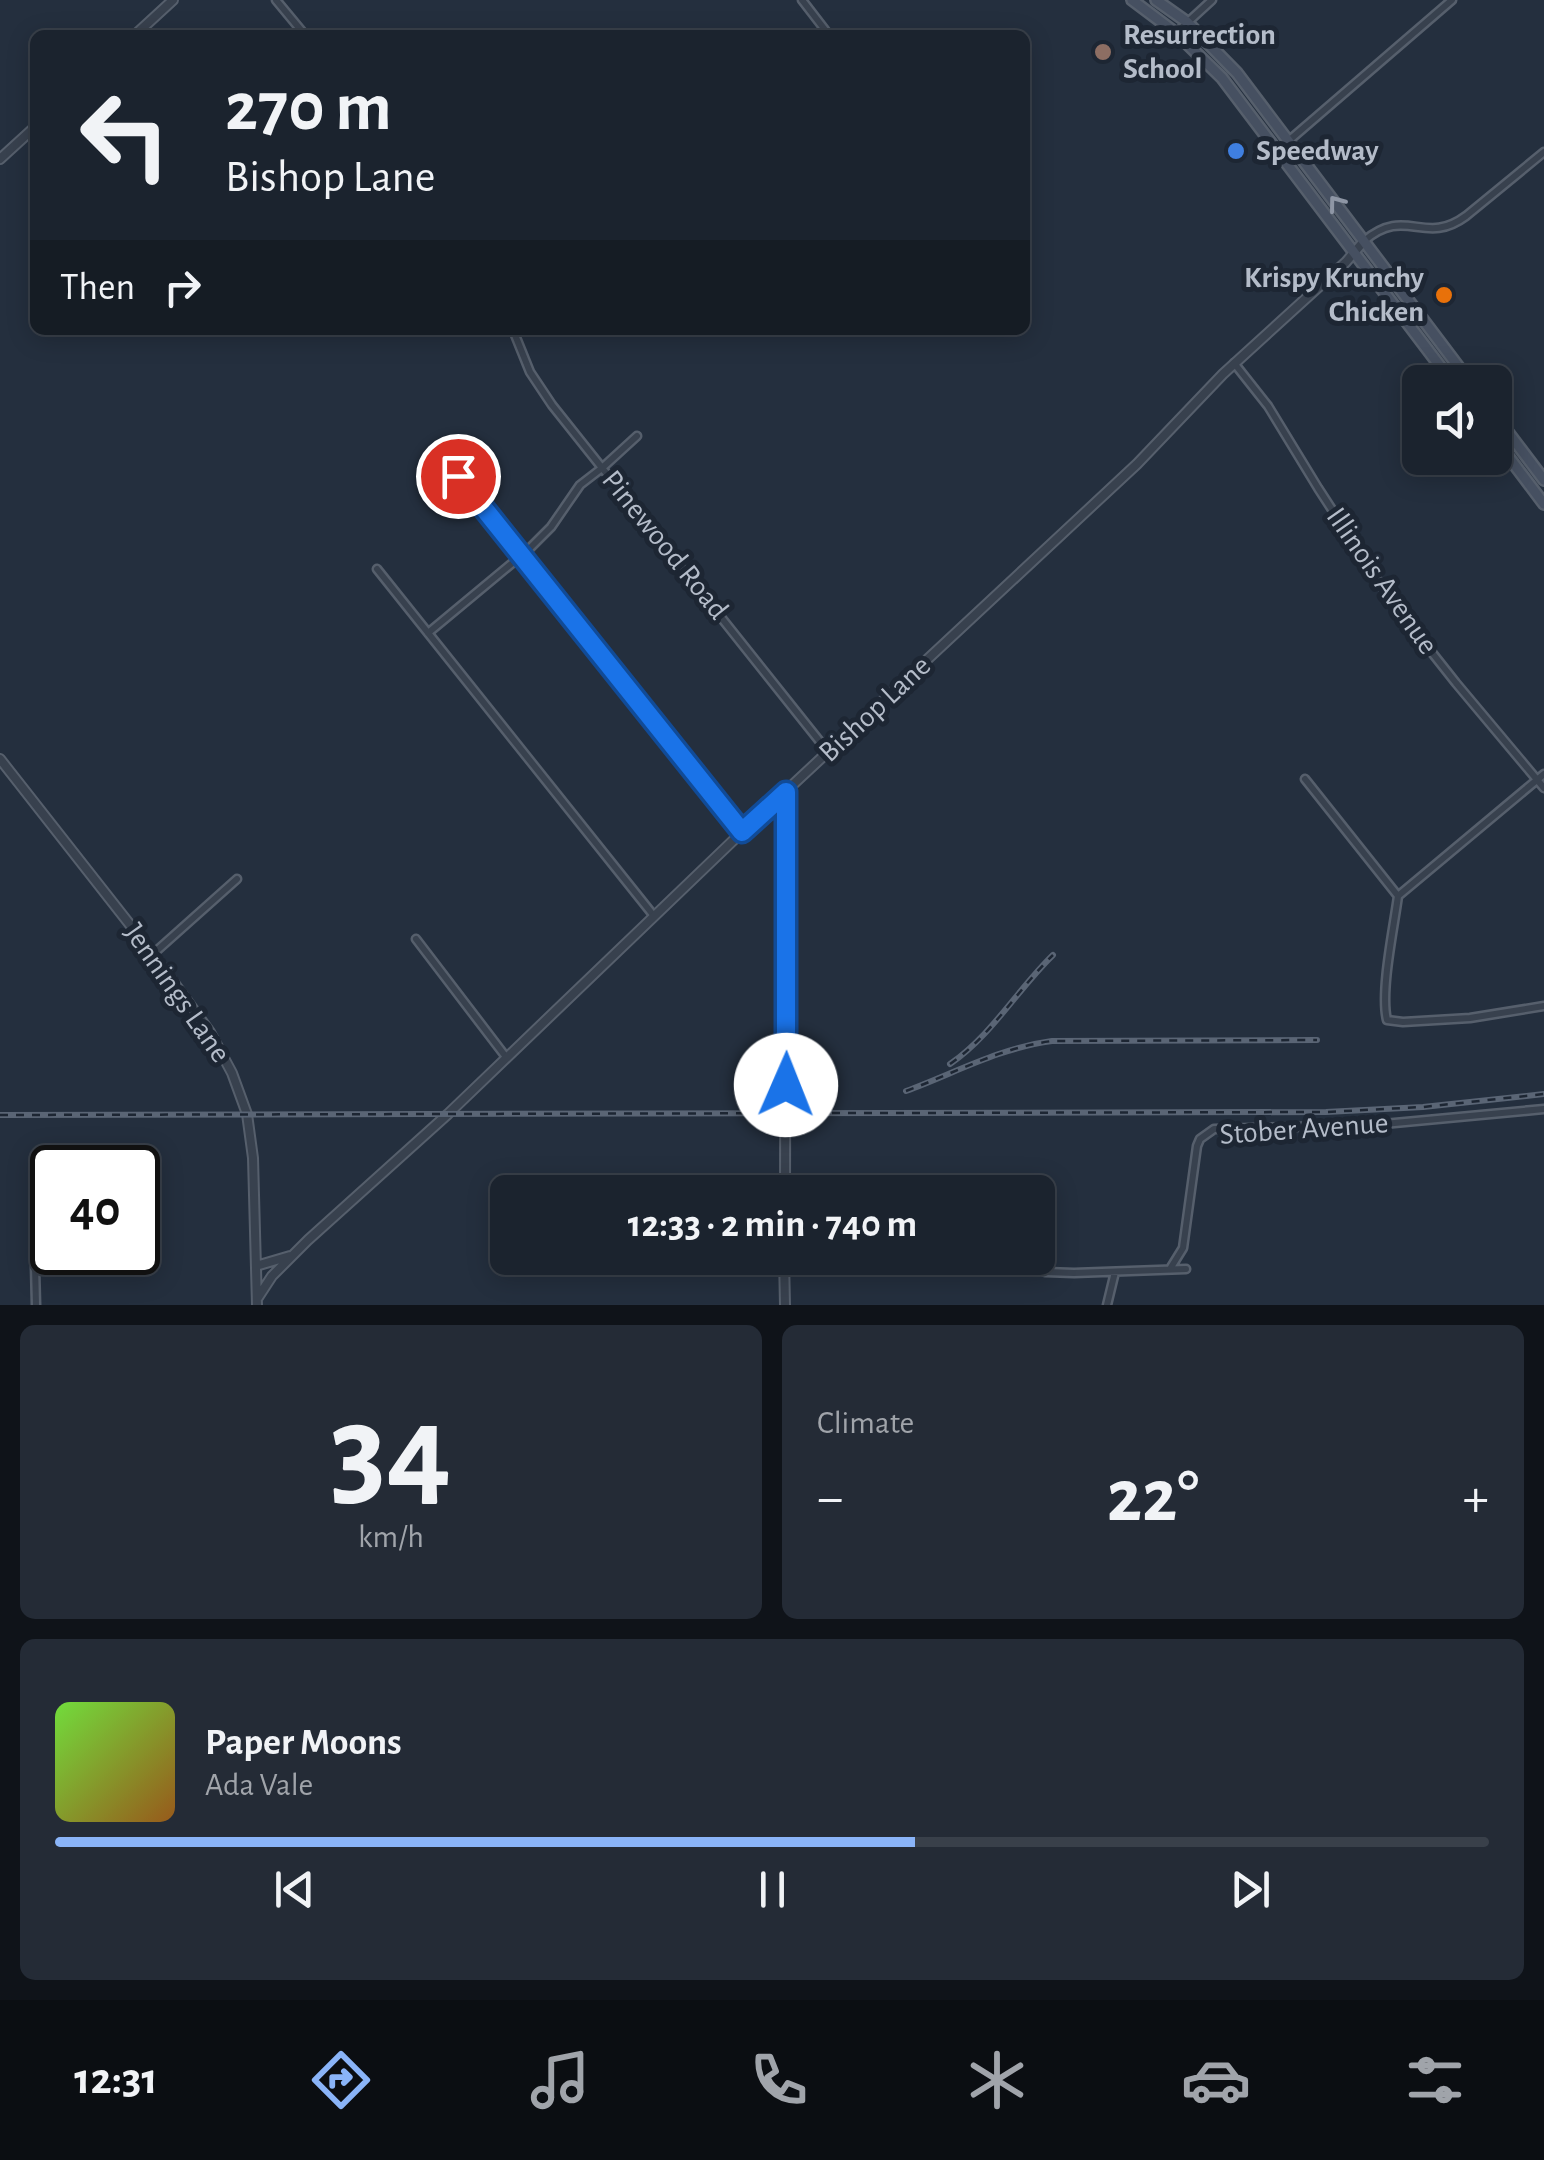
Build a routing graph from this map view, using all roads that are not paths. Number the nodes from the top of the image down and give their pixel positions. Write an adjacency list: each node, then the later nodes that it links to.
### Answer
1 (173, 0): 9 (street)
2 (276, 0): 10 (street)
3 (802, 0): 11 (street)
4 (1132, 0): 12 (main road)
5 (1156, 0): 8 (main road)
6 (1212, 0): 8 (street)
7 (1452, 0): 14 (street)
8 (1187, 22): 12 (street); 14 (main road)
9 (140, 30)
10 (301, 30)
11 (825, 30)
12 (1176, 33): 15 (main road)
13 (30, 132): 17 (street)
14 (1290, 141): 15 (street); 18 (main road, one-way to 14)
15 (1278, 150): 19 (main road)
16 (1544, 152): 18 (street)
17 (0, 159)
18 (1364, 241): 19 (street, Bishop Lane); 23 (main road)
19 (1354, 252): 21 (street, Bishop Lane); 22 (main road)
20 (514, 335): 27 (street, Pinewood Road)
21 (1234, 363): 34 (street, Bishop Lane); 38 (street, Illinois Avenue)
22 (1439, 365)
23 (1457, 365)
24 (637, 436): 27 (street)
25 (1512, 438): 29 (main road)
26 (1512, 462): 30 (main road)
27 (602, 468): 31 (street); 34 (street, Pinewood Road)
28 (458, 476): 31 (street)
29 (1544, 480)
30 (1544, 504)
31 (522, 556): 33 (street); 41 (street)
32 (377, 569): 33 (street)
33 (428, 633): 44 (street)
34 (829, 752): 40 (street, Bishop Lane)
35 (0, 760): 46 (street, Jennings Lane)
36 (1544, 774): 38 (street)
37 (1305, 779): 43 (street)
38 (1537, 780): 39 (street, Illinois Avenue); 43 (street)
39 (1544, 788)
40 (786, 792): 41 (street, Bishop Lane); 50 (street)
41 (742, 832): 44 (street, Bishop Lane)
42 (237, 879): 46 (street)
43 (1398, 896): 47 (street)
44 (654, 916): 48 (street, Bishop Lane)
45 (416, 939): 48 (street)
46 (153, 954): 52 (street, Jennings Lane)
47 (1544, 1006)
48 (506, 1058): 51 (street, Bishop Lane)
49 (1544, 1109): 53 (street, Stober Avenue)
50 (785, 1175)
51 (294, 1254): 52 (street, Bishop Lane); 59 (street, Bishop Lane)
52 (256, 1266): 59 (street, Bishop Lane)
53 (1170, 1269): 54 (street); 55 (street)
54 (1186, 1269)
55 (1114, 1272): 56 (street); 62 (street)
56 (1055, 1273)
57 (35, 1275): 60 (street)
58 (784, 1275): 61 (street)
59 (257, 1302)
60 (36, 1305)
61 (785, 1305)
62 (1108, 1305)

